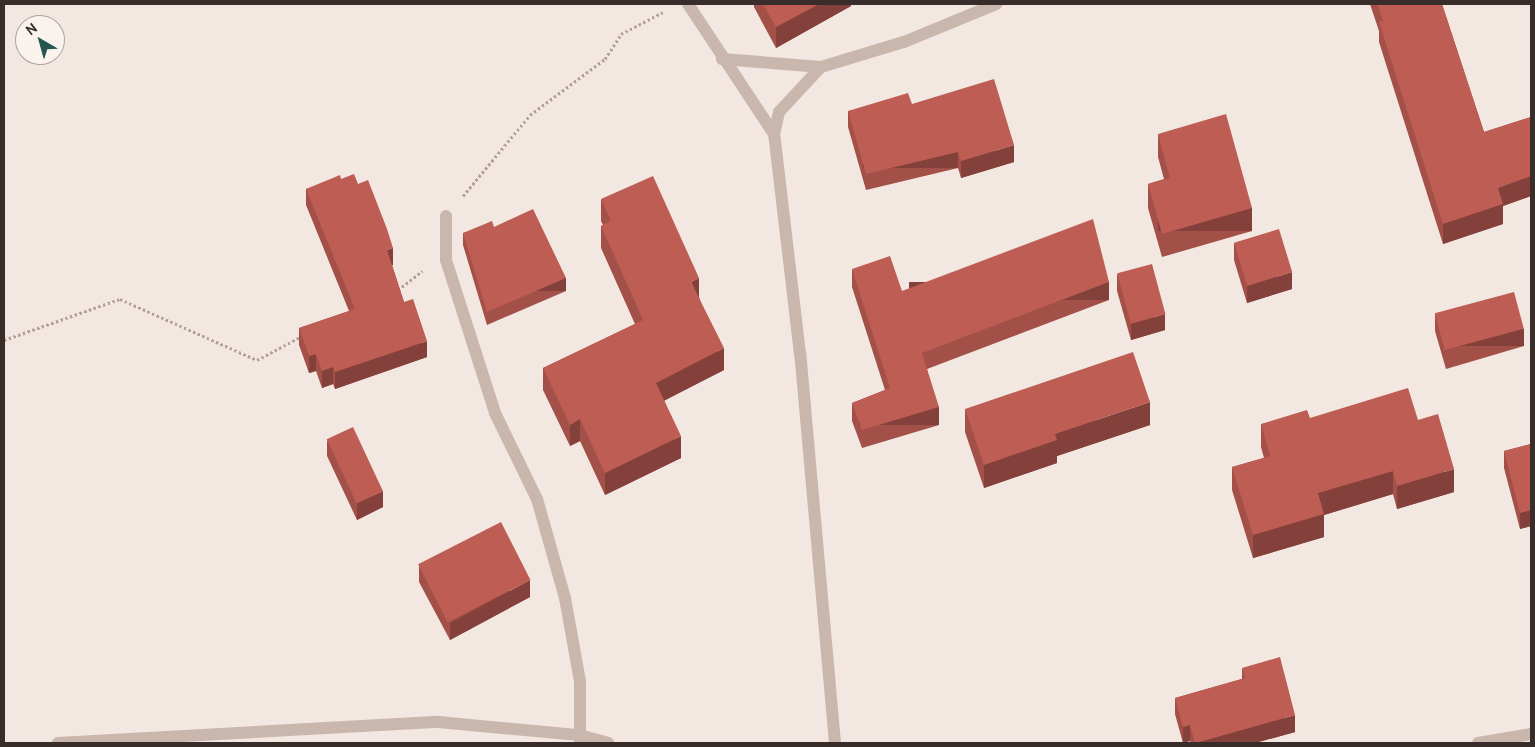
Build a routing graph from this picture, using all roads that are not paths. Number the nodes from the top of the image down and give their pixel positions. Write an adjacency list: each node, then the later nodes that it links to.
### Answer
1 (688, 4): 3 (street)
2 (996, 4): 4 (street)
3 (722, 58): 4 (street); 5 (street)
4 (821, 67): 5 (street)
5 (774, 134): 12 (street)
6 (446, 216): 8 (street)
7 (1531, 734): 13 (street)
8 (579, 739): 9 (street); 11 (street)
9 (82, 742): 10 (street)
10 (58, 743)
11 (608, 743)
12 (835, 743)
13 (1478, 743)

